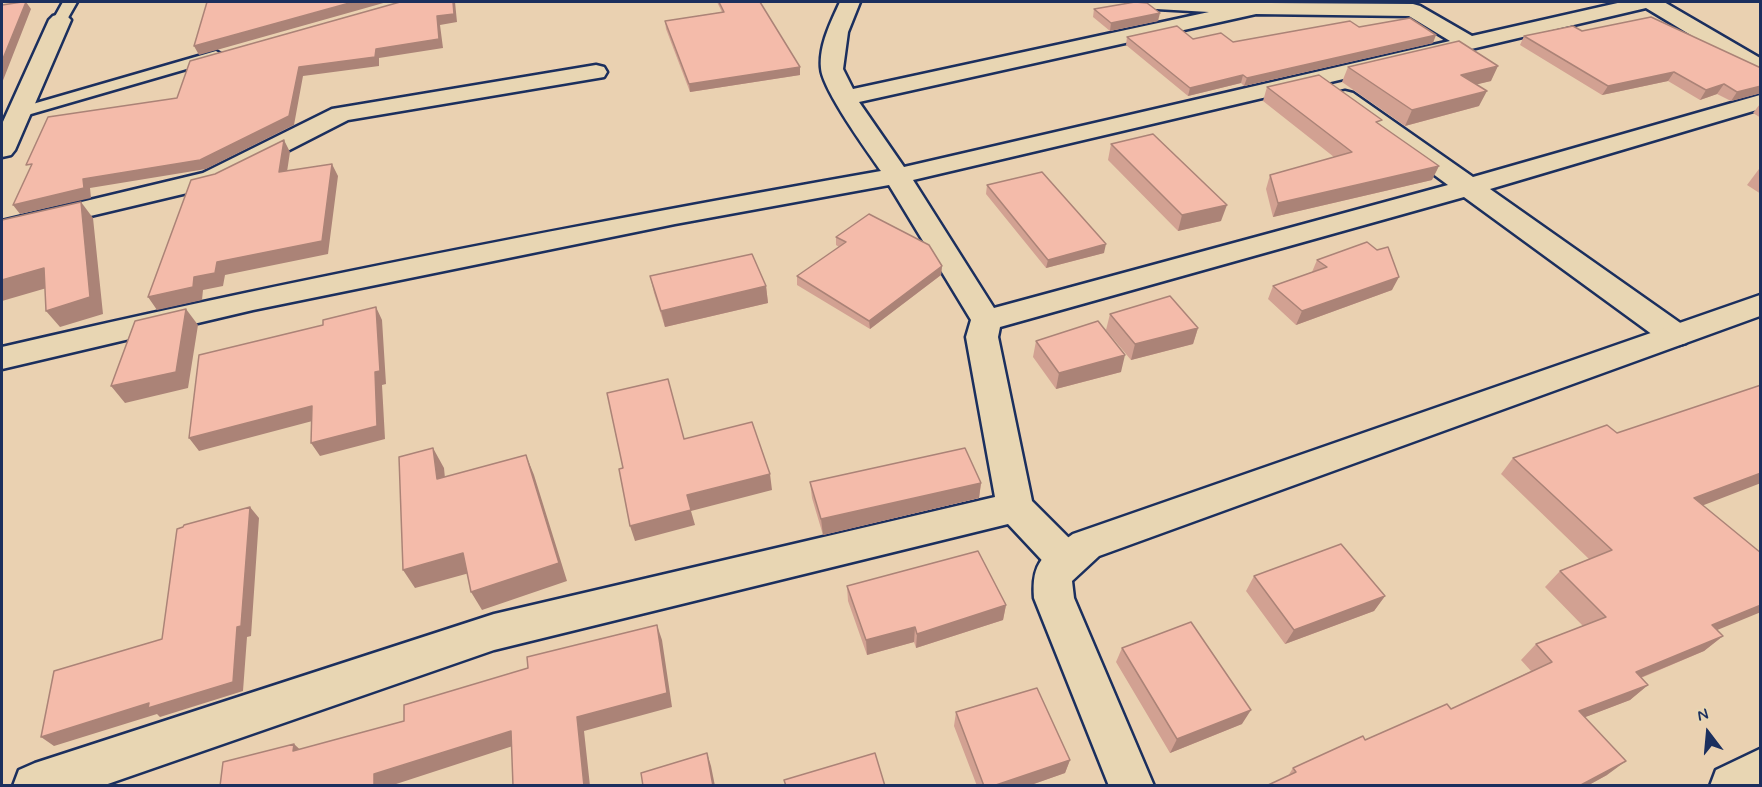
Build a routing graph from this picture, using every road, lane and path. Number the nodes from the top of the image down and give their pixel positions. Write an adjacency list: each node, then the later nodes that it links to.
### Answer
1 (850, 2): 11 (street)
2 (1139, 2): 4 (street)
3 (1649, 2): 6 (street); 8 (street)
4 (1256, 8): 6 (street); 11 (street)
5 (65, 11): 13 (street)
6 (1467, 42): 10 (street)
7 (235, 51): 13 (lane)
8 (1761, 67)
9 (596, 72): 17 (street)
10 (1317, 77): 15 (street); 16 (street)
11 (845, 98): 15 (street)
12 (1761, 102): 16 (street)
13 (10, 114): 14 (street)
14 (2, 150)
15 (897, 176): 19 (street); 21 (street)
16 (1469, 187): 19 (street); 20 (street)
17 (2, 229)
18 (1761, 305): 20 (street)
19 (986, 320): 22 (street)
20 (1675, 335): 23 (street)
21 (2, 358)
22 (1015, 507): 23 (street); 25 (street)
23 (1066, 560): 26 (street)
24 (1761, 771): 27 (street)
25 (35, 786)
26 (1132, 786)
27 (1732, 786)

